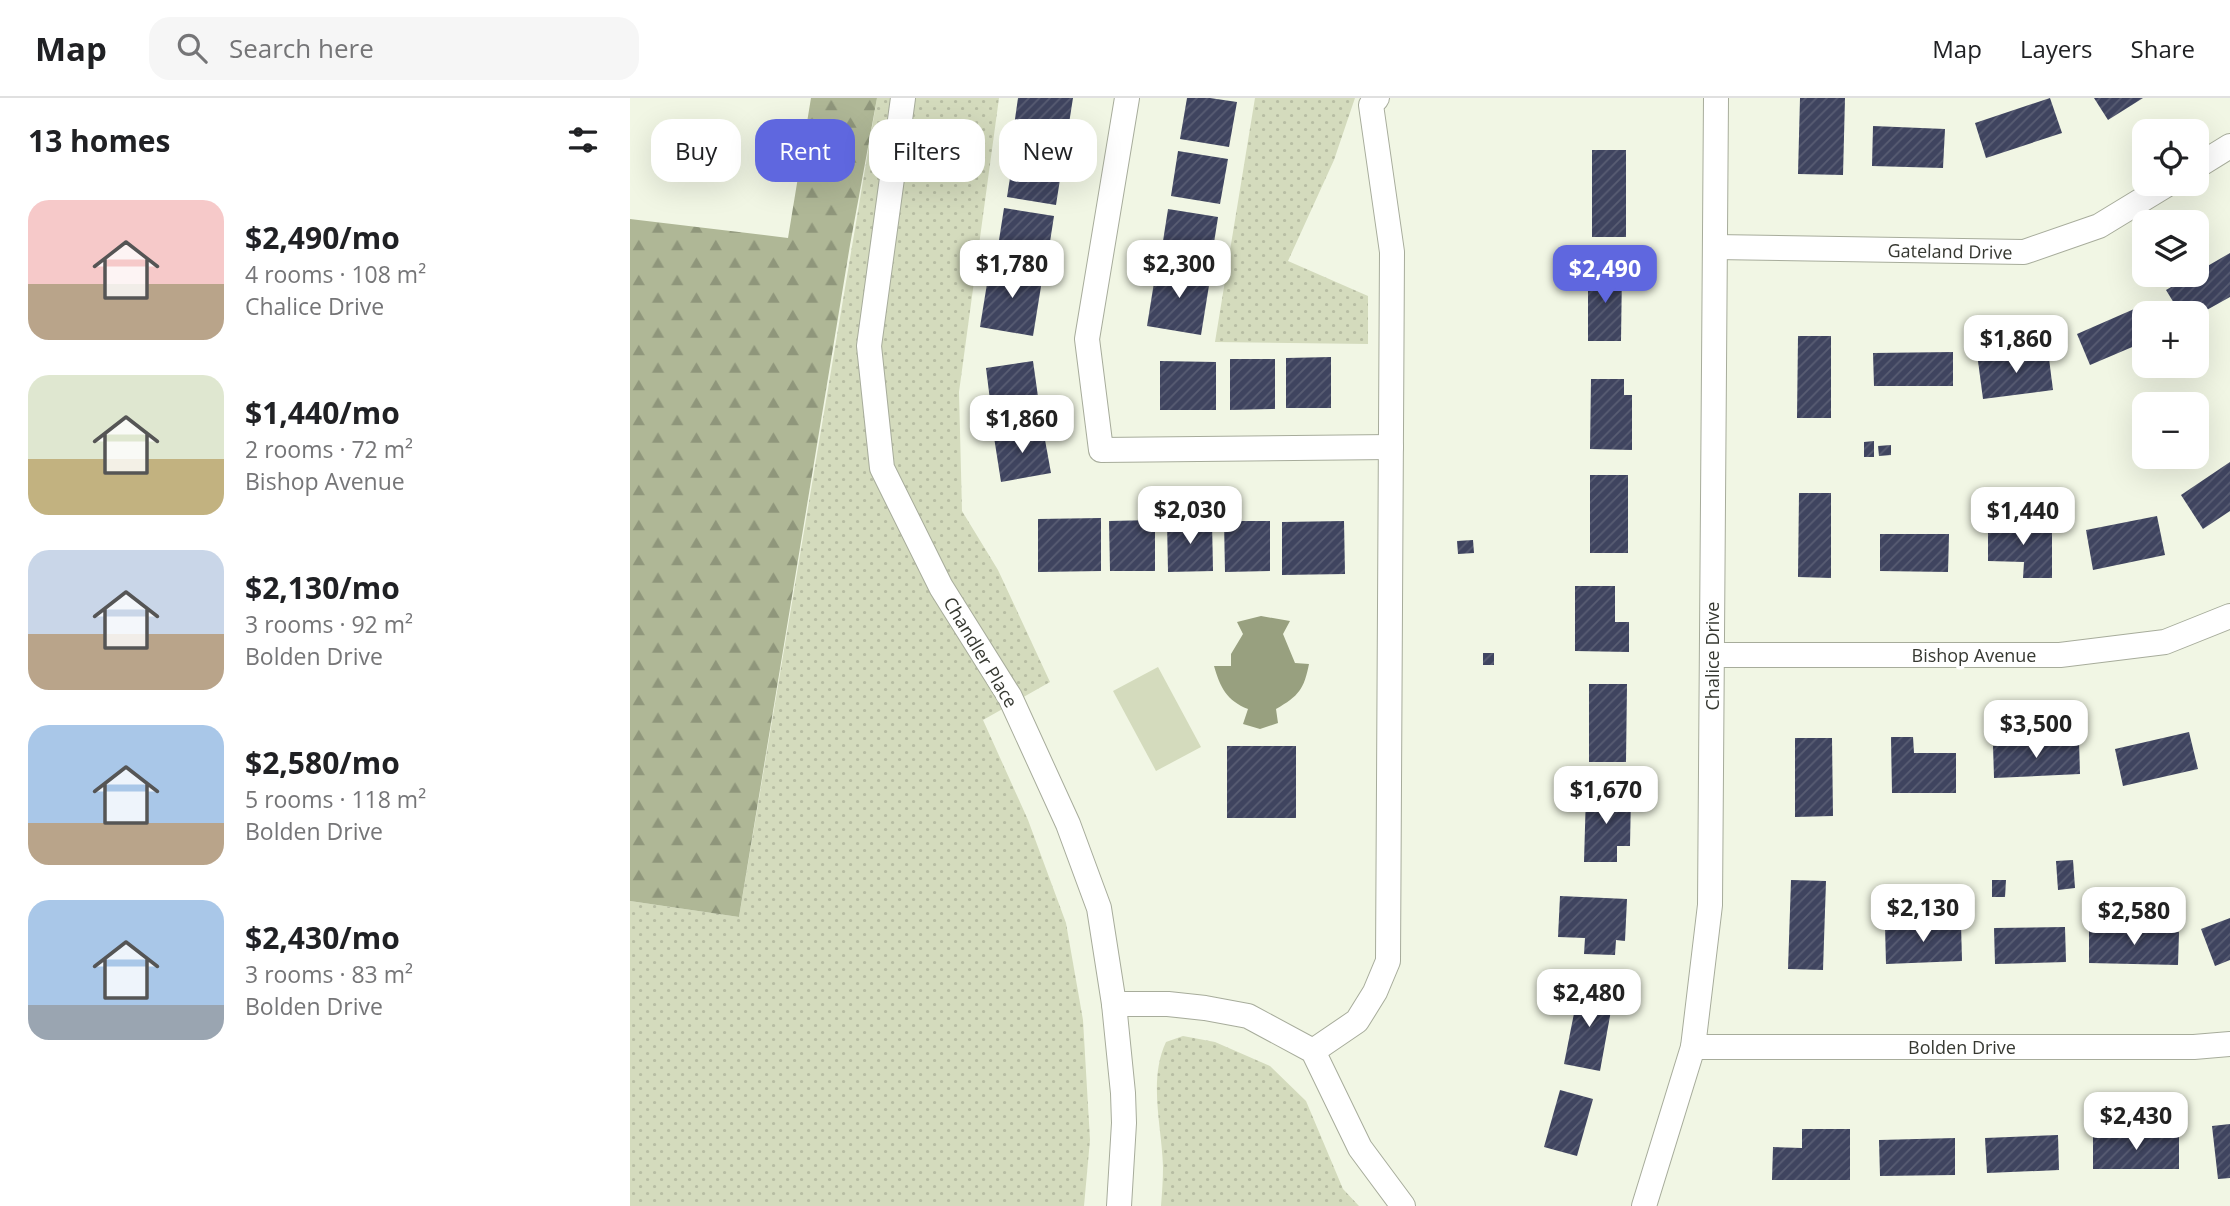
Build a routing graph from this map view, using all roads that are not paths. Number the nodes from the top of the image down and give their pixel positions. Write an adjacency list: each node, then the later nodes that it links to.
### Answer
1 (903, 98): 12 (street, Chandler Place)
2 (1127, 98): 9 (street)
3 (1377, 98): 9 (street)
4 (1716, 98): 8 (street, Chalice Drive)
5 (2230, 146): 6 (street)
6 (2209, 159)
7 (2148, 196): 8 (street, Gateland Drive)
8 (1715, 247): 11 (street, Chalice Drive)
9 (1391, 447): 15 (street)
10 (2230, 616): 11 (street, Bishop Avenue)
11 (1712, 655): 14 (street, Chalice Drive)
12 (1114, 1004): 15 (street); 16 (street, Chandler Place)
13 (2230, 1044): 14 (street, Bolden Drive)
14 (1693, 1047): 18 (street, Chalice Drive)
15 (1312, 1051): 17 (street)
16 (1119, 1206)
17 (1403, 1206)
18 (1644, 1206)

